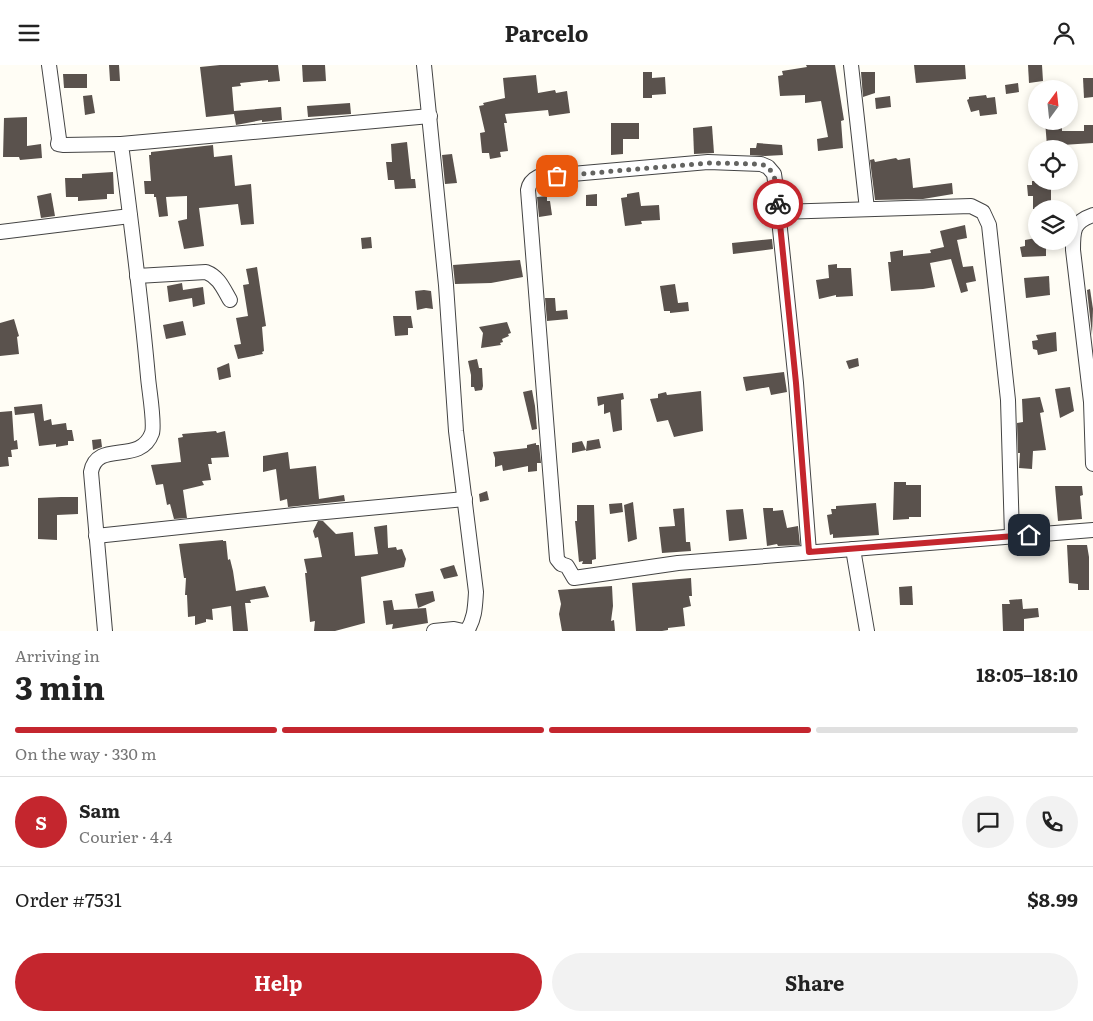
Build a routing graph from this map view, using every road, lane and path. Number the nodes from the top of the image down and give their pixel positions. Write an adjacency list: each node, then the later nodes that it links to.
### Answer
1 (49, 65): 5 (street)
2 (425, 65): 4 (street)
3 (852, 65): 6 (street)
4 (430, 116): 5 (street); 14 (street)
5 (121, 144): 8 (street)
6 (867, 209): 7 (street); 17 (street)
7 (779, 212): 19 (street); 19 (street)
8 (130, 215): 10 (street); 11 (street)
9 (1093, 215): 13 (street)
10 (0, 232)
11 (137, 276): 12 (street); 16 (street)
12 (230, 300)
13 (1093, 464)
14 (464, 499): 16 (street); 22 (street)
15 (1093, 530): 17 (street)
16 (96, 536): 20 (street)
17 (1012, 536): 18 (street)
18 (853, 549): 19 (street); 23 (street)
19 (809, 552)
20 (105, 631)
21 (443, 631): 22 (street)
22 (465, 631)
23 (867, 631)

